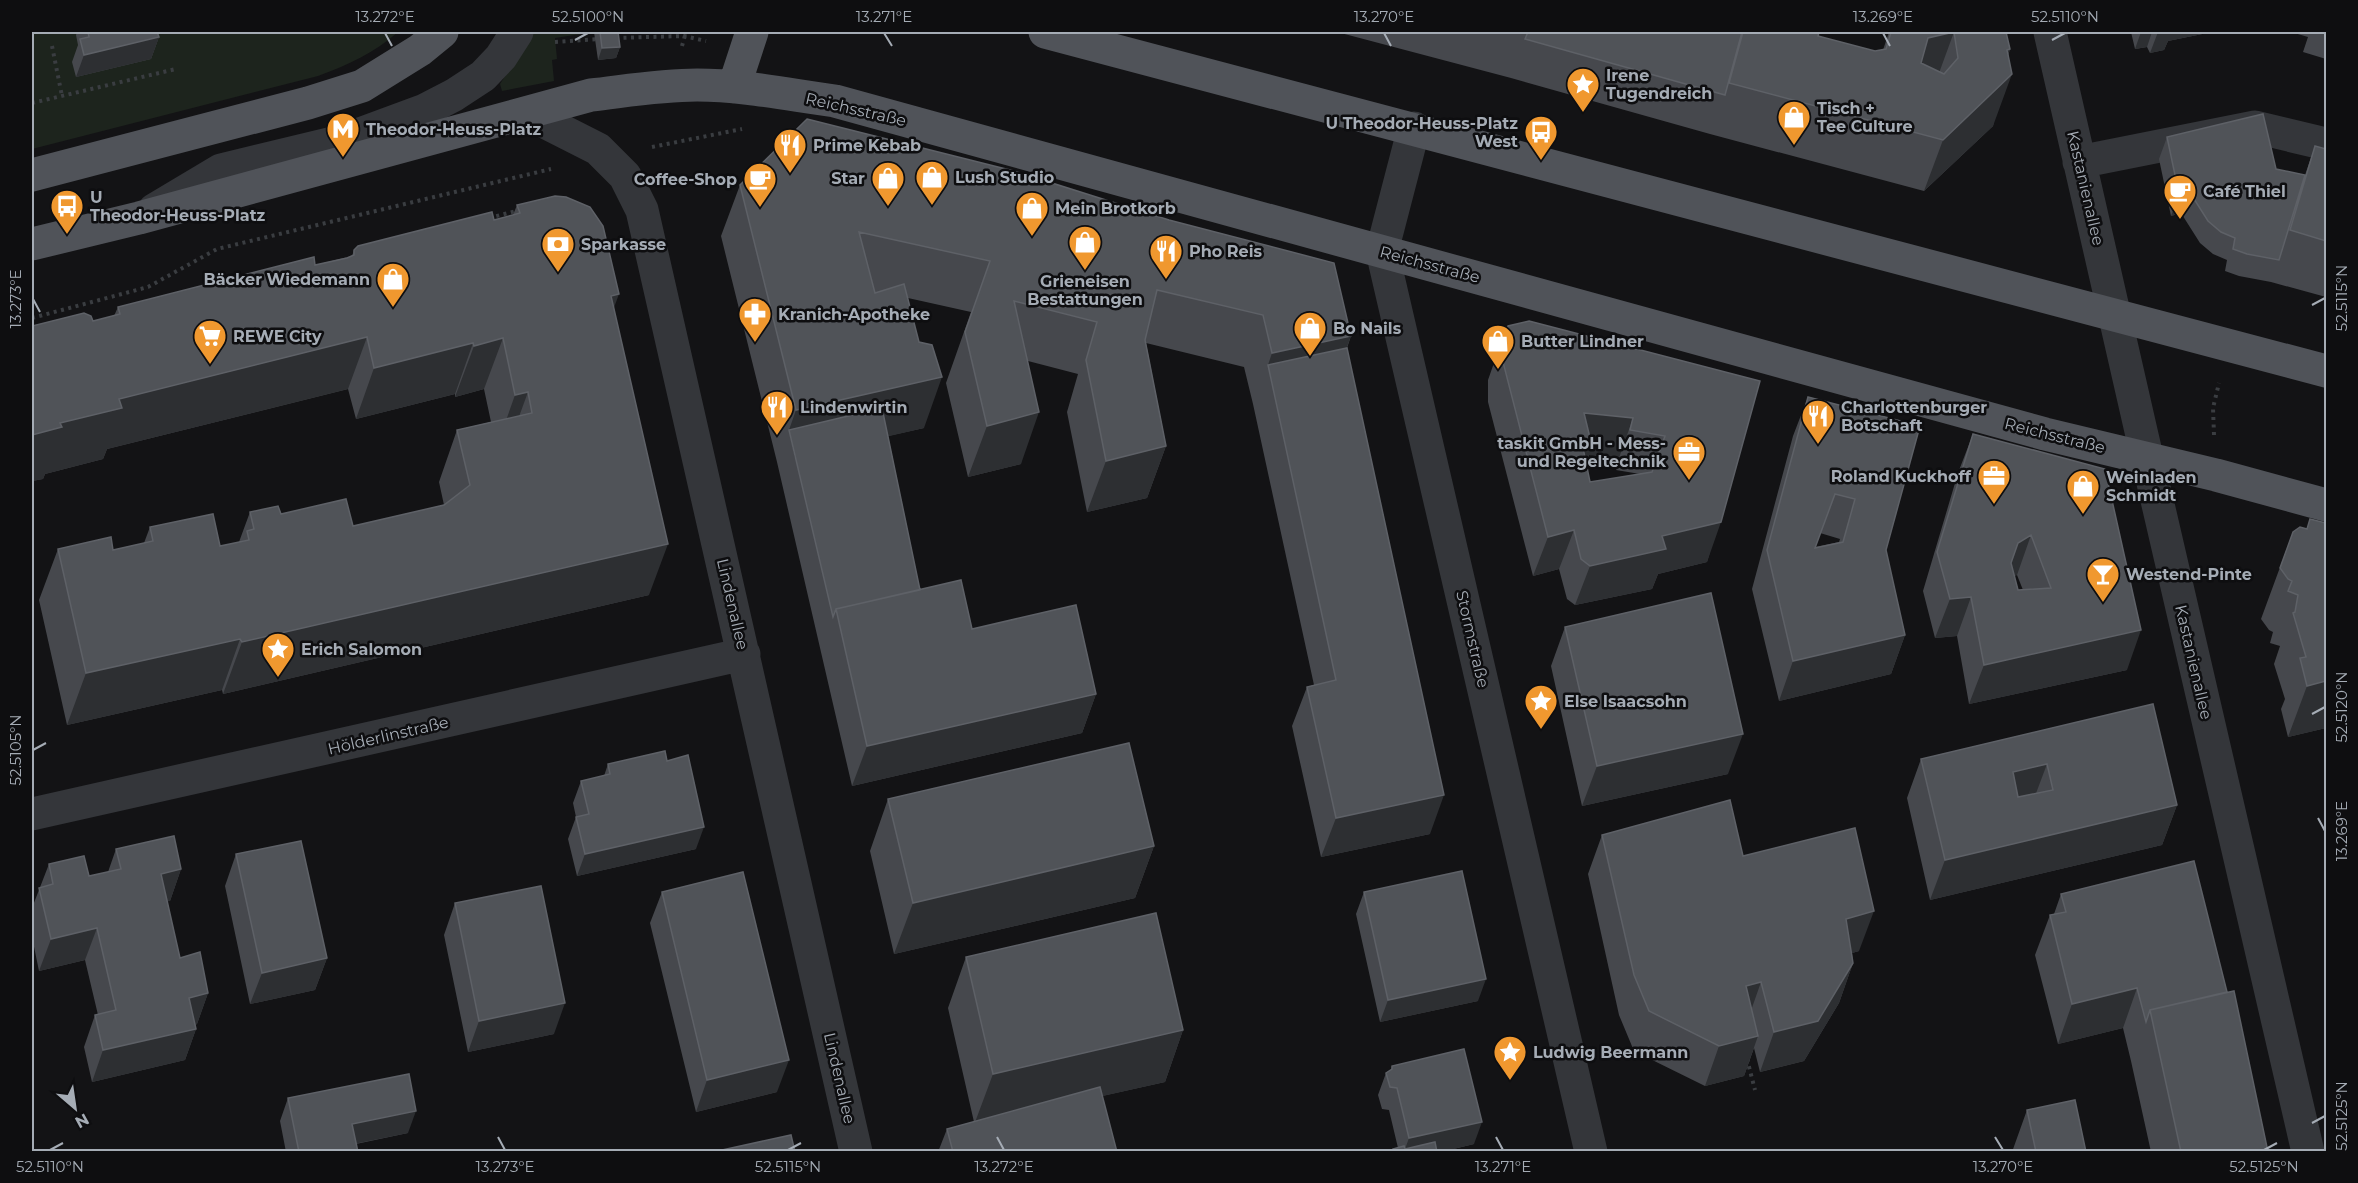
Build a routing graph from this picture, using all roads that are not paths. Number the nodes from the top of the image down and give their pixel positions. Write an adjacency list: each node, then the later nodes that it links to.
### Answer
1 (442, 32): 11 (main road)
2 (517, 32): 12 (street)
3 (752, 32): 6 (main road)
4 (1045, 32): 8 (main road)
5 (2050, 32): 10 (street, Kastanienallee)
6 (735, 87): 7 (main road, Reichsstraße); 14 (main road, Reichsstraße)
7 (527, 113): 12 (main road); 19 (street, Lindenallee)
8 (1414, 128): 14 (street, Stormstraße); 15 (main road)
9 (2326, 144): 10 (street)
10 (2079, 162): 15 (street, Kastanienallee)
11 (32, 175)
12 (139, 218): 13 (main road)
13 (32, 244)
14 (1382, 251): 17 (main road, Reichsstraße); 22 (street, Stormstraße)
15 (2114, 316): 16 (main road); 17 (street, Kastanienallee)
16 (2326, 371)
17 (2147, 458): 18 (main road, Reichsstraße); 23 (street, Kastanienallee)
18 (2326, 505)
19 (744, 654): 20 (street, Hölderlinstraße); 21 (street, Lindenallee)
20 (32, 814)
21 (856, 1152)
22 (1591, 1152)
23 (2308, 1152)

